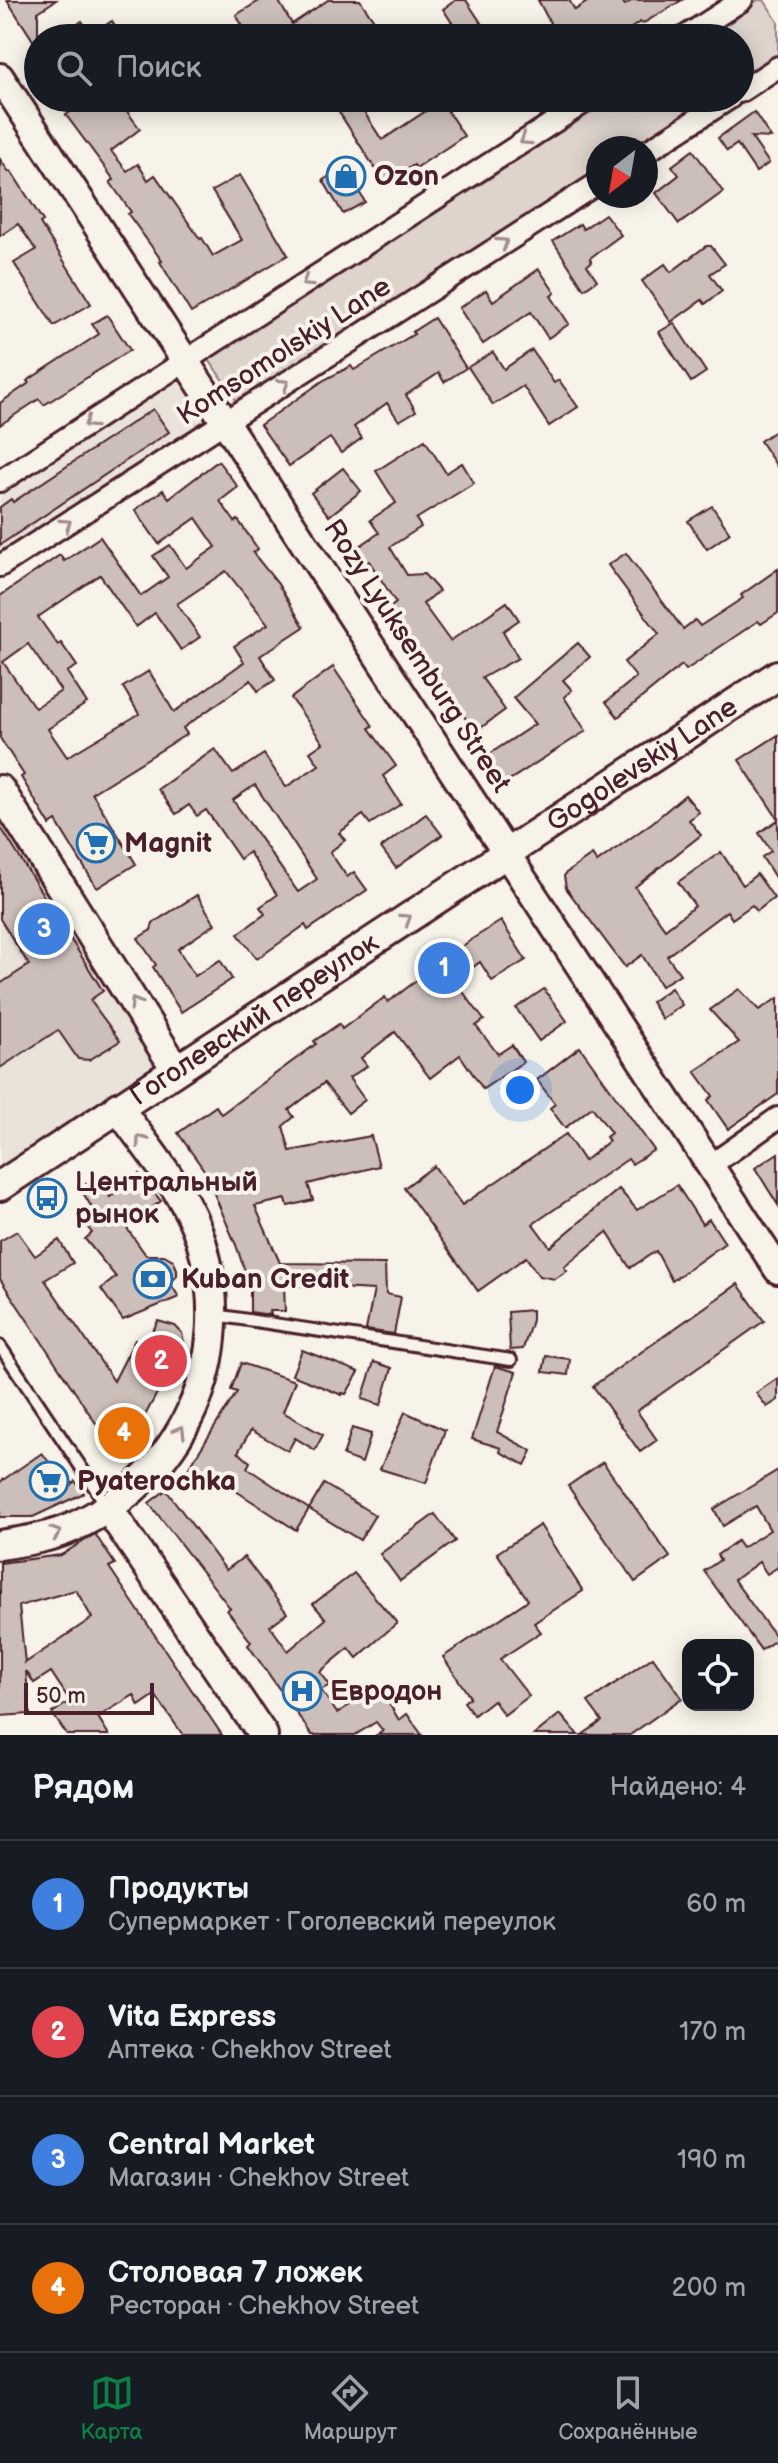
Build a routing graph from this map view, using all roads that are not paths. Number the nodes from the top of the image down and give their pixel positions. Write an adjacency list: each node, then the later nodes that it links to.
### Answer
1 (742, 0): 2 (street)
2 (705, 24)
3 (778, 67): 5 (street)
4 (0, 77): 10 (street, Rozy Lyuksemburg Street)
5 (754, 83)
6 (569, 112): 10 (street, Komsomolskiy Lane, one-way to 10)
7 (708, 112): 8 (street)
8 (658, 144)
9 (586, 191): 11 (street, Komsomolskiy Lane, one-way to 9)
10 (186, 361): 11 (street, Rozy Lyuksemburg Street); 12 (street, Komsomolskiy Lane, one-way to 12)
11 (226, 421): 13 (street, Komsomolskiy Lane, one-way to 11); 16 (street, Rozy Lyuksemburg Street)
12 (0, 481)
13 (0, 566)
14 (778, 675): 16 (main road, Gogolevskiy Lane)
15 (0, 790): 17 (main road, one-way to 15)
16 (506, 853): 17 (main road, Гоголевский переулок, one-way to 16); 20 (street, Rozy Lyuksemburg Street)
17 (176, 1069): 18 (main road, Гоголевский переулок)
18 (118, 1107): 21 (main road, Гоголевский переулок); 23 (main road, one-way to 18)
19 (778, 1118): 20 (street)
20 (711, 1165): 22 (street, Rozy Lyuksemburg Street)
21 (0, 1186)
22 (778, 1270)
23 (213, 1315): 25 (lane); 26 (main road, one-way to 23)
24 (0, 1346): 26 (lane)
25 (511, 1360)
26 (108, 1508): 27 (main road, one-way to 26); 28 (main road)
27 (0, 1545)
28 (263, 1735)

